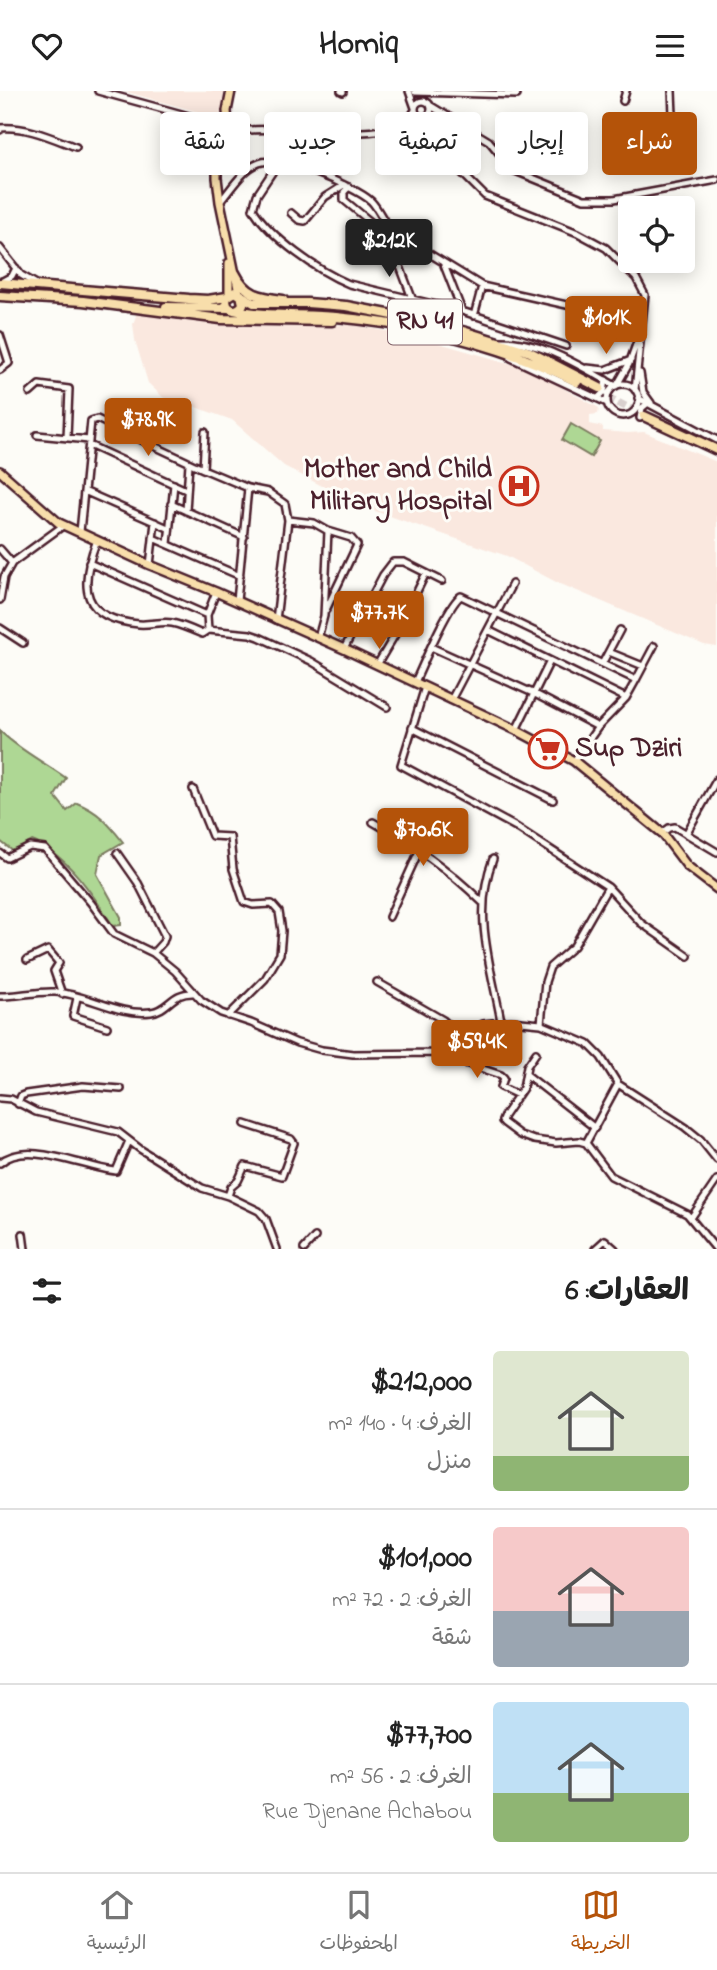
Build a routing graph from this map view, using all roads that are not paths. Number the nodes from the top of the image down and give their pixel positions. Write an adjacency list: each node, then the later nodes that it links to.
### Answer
1 (98, 91): 11 (street)
2 (231, 91): 12 (main road)
3 (413, 91): 6 (street); 7 (street); 10 (street)
4 (626, 91): 8 (street)
5 (672, 91): 16 (street)
6 (517, 95)
7 (425, 100): 9 (street); 10 (street)
8 (623, 101)
9 (431, 106): 15 (street); 26 (street)
10 (415, 109): 13 (street); 14 (street)
11 (172, 112)
12 (227, 112)
13 (413, 112)
14 (418, 112)
15 (430, 112)
16 (673, 112)
17 (0, 130): 20 (street)
18 (250, 130): 19 (street)
19 (375, 130)
20 (76, 147)
21 (264, 162): 28 (street)
22 (218, 175): 28 (main road)
23 (270, 175): 41 (street)
24 (321, 175): 27 (street)
25 (464, 175): 49 (street)
26 (717, 180)
27 (346, 186): 29 (street); 30 (street); 30 (street)
28 (220, 202): 31 (main road)
29 (291, 213)
30 (388, 230): 33 (street); 41 (street)
31 (226, 234): 35 (main road); 39 (main road)
32 (0, 248): 34 (street)
33 (444, 264): 38 (street); 45 (street)
34 (16, 268): 36 (street); 37 (street)
35 (235, 273): 39 (main road); 42 (highway)
36 (0, 282): 37 (highway, RN 41)
37 (40, 286): 39 (highway, RN 41)
38 (482, 286): 46 (street); 47 (street)
39 (234, 295): 42 (highway, RN 41); 44 (highway); 44 (highway)
40 (0, 296): 43 (highway, RN 41)
41 (412, 298): 45 (street)
42 (307, 303): 51 (highway, RN 41)
43 (145, 308): 44 (highway, RN 41); 48 (highway)
44 (231, 309): 48 (highway, RN 41)
45 (463, 311): 46 (street)
46 (474, 316): 52 (street)
47 (601, 317)
48 (360, 321): 51 (highway, RN 41)
49 (642, 326): 53 (street); 54 (street)
50 (0, 335): 56 (street)
51 (496, 344): 55 (street); 58 (highway, RN 41); 58 (street)
52 (566, 346)
53 (631, 360): 55 (street); 57 (street)
54 (638, 363): 59 (street); 63 (street)
55 (584, 368): 58 (street)
56 (0, 370)
57 (616, 386): 58 (street); 59 (street); 62 (street)
58 (600, 390): 62 (street)
59 (635, 390): 61 (street)
60 (30, 393): 67 (street)
61 (638, 398): 63 (street); 64 (street)
62 (607, 403): 64 (street)
63 (646, 410): 64 (street); 69 (highway); 70 (highway)
64 (631, 413)
65 (205, 432): 72 (street)
66 (37, 435): 67 (street)
67 (67, 438): 68 (street)
68 (89, 442): 71 (street); 74 (street); 77 (street)
69 (717, 442)
70 (717, 452)
71 (189, 463): 72 (street); 76 (street)
72 (203, 470): 75 (street)
73 (0, 471): 82 (main road)
74 (173, 484): 76 (street); 78 (street)
75 (248, 488): 80 (street); 86 (street)
76 (186, 490): 79 (street)
77 (84, 491): 81 (street); 85 (street)
78 (171, 504): 79 (street); 83 (street)
79 (186, 511): 86 (street)
80 (288, 520): 84 (street); 105 (street)
81 (155, 523): 83 (street); 87 (street)
82 (64, 525): 85 (main road); 91 (street)
83 (168, 528): 89 (street)
84 (328, 531): 104 (street); 104 (street)
85 (80, 532): 88 (main road)
86 (244, 537): 95 (street)
87 (153, 538): 89 (street); 93 (street)
88 (97, 540): 92 (street); 93 (main road)
89 (168, 544): 95 (street)
90 (0, 549): 91 (street)
91 (12, 563): 99 (street)
92 (89, 563): 103 (street); 108 (street)
93 (150, 565): 98 (main road)
94 (426, 573): 96 (street); 101 (street); 107 (street)
95 (240, 576): 100 (street)
96 (442, 580)
97 (512, 584): 102 (street)
98 (216, 591): 100 (main road); 103 (street)
99 (0, 600)
100 (237, 601): 105 (main road)
101 (364, 612): 107 (street); 115 (street)
102 (497, 612): 110 (street); 114 (street); 119 (street)
103 (207, 615): 108 (street)
104 (324, 616): 111 (street)
105 (276, 620): 111 (main road)
106 (0, 628): 112 (street)
107 (398, 628): 120 (street)
108 (208, 630): 128 (street)
109 (620, 630): 116 (street)
110 (488, 631): 117 (street); 118 (street)
111 (318, 638): 115 (main road)
112 (23, 643)
113 (654, 646): 121 (street)
114 (431, 647): 118 (street); 123 (street)
115 (344, 649): 120 (main road)
116 (609, 652): 119 (street); 121 (street)
117 (550, 661): 125 (street); 126 (street)
118 (469, 663): 125 (street); 127 (street)
119 (602, 664): 122 (street)
120 (377, 665): 123 (main road)
121 (643, 666): 122 (street)
122 (636, 680): 126 (street)
123 (415, 682): 124 (main road)
124 (425, 687): 127 (main road); 130 (street)
125 (535, 694): 129 (street); 131 (street)
126 (626, 698): 129 (street)
127 (451, 700): 131 (main road)
128 (387, 707)
129 (598, 727): 132 (street)
130 (412, 728): 135 (street); 144 (street)
131 (516, 730): 132 (main road)
132 (573, 761): 137 (main road)
133 (717, 779): 138 (street)
134 (193, 789): 156 (street)
135 (554, 800)
136 (373, 822): 139 (street)
137 (662, 833): 138 (street); 145 (main road)
138 (686, 834): 141 (street)
139 (419, 851): 146 (street); 147 (street)
140 (0, 852): 148 (street)
141 (717, 852)
142 (117, 853): 148 (street)
143 (493, 859): 146 (street)
144 (608, 887): 149 (street); 158 (street)
145 (717, 889)
146 (482, 902): 157 (street)
147 (388, 917)
148 (153, 953): 152 (street)
149 (688, 955)
150 (27, 960): 153 (street)
151 (377, 982): 160 (street)
152 (194, 993): 155 (street); 156 (street)
153 (62, 994): 154 (street); 155 (street)
154 (0, 996)
155 (76, 997): 159 (street)
156 (228, 1016): 161 (street)
157 (501, 1021): 158 (street); 160 (street)
158 (541, 1024): 164 (street)
159 (107, 1027)
160 (459, 1035): 161 (street)
161 (435, 1053): 166 (street)
162 (536, 1053): 163 (street)
163 (527, 1075): 166 (street); 170 (street)
164 (618, 1084): 170 (street); 173 (street)
165 (121, 1089): 168 (street)
166 (518, 1095): 172 (street)
167 (0, 1098): 168 (street)
168 (18, 1104): 171 (street)
169 (245, 1124): 176 (street)
170 (595, 1128): 172 (street)
171 (129, 1141): 174 (street); 176 (street)
172 (586, 1143): 177 (street)
173 (717, 1160)
174 (0, 1163)
175 (717, 1180): 177 (street)
176 (228, 1196): 181 (street)
177 (691, 1218): 185 (street)
178 (23, 1234): 180 (street)
179 (315, 1237): 182 (street)
180 (25, 1249)
181 (277, 1249)
182 (304, 1249)
183 (595, 1249): 184 (street)
184 (615, 1249)
185 (716, 1249)

